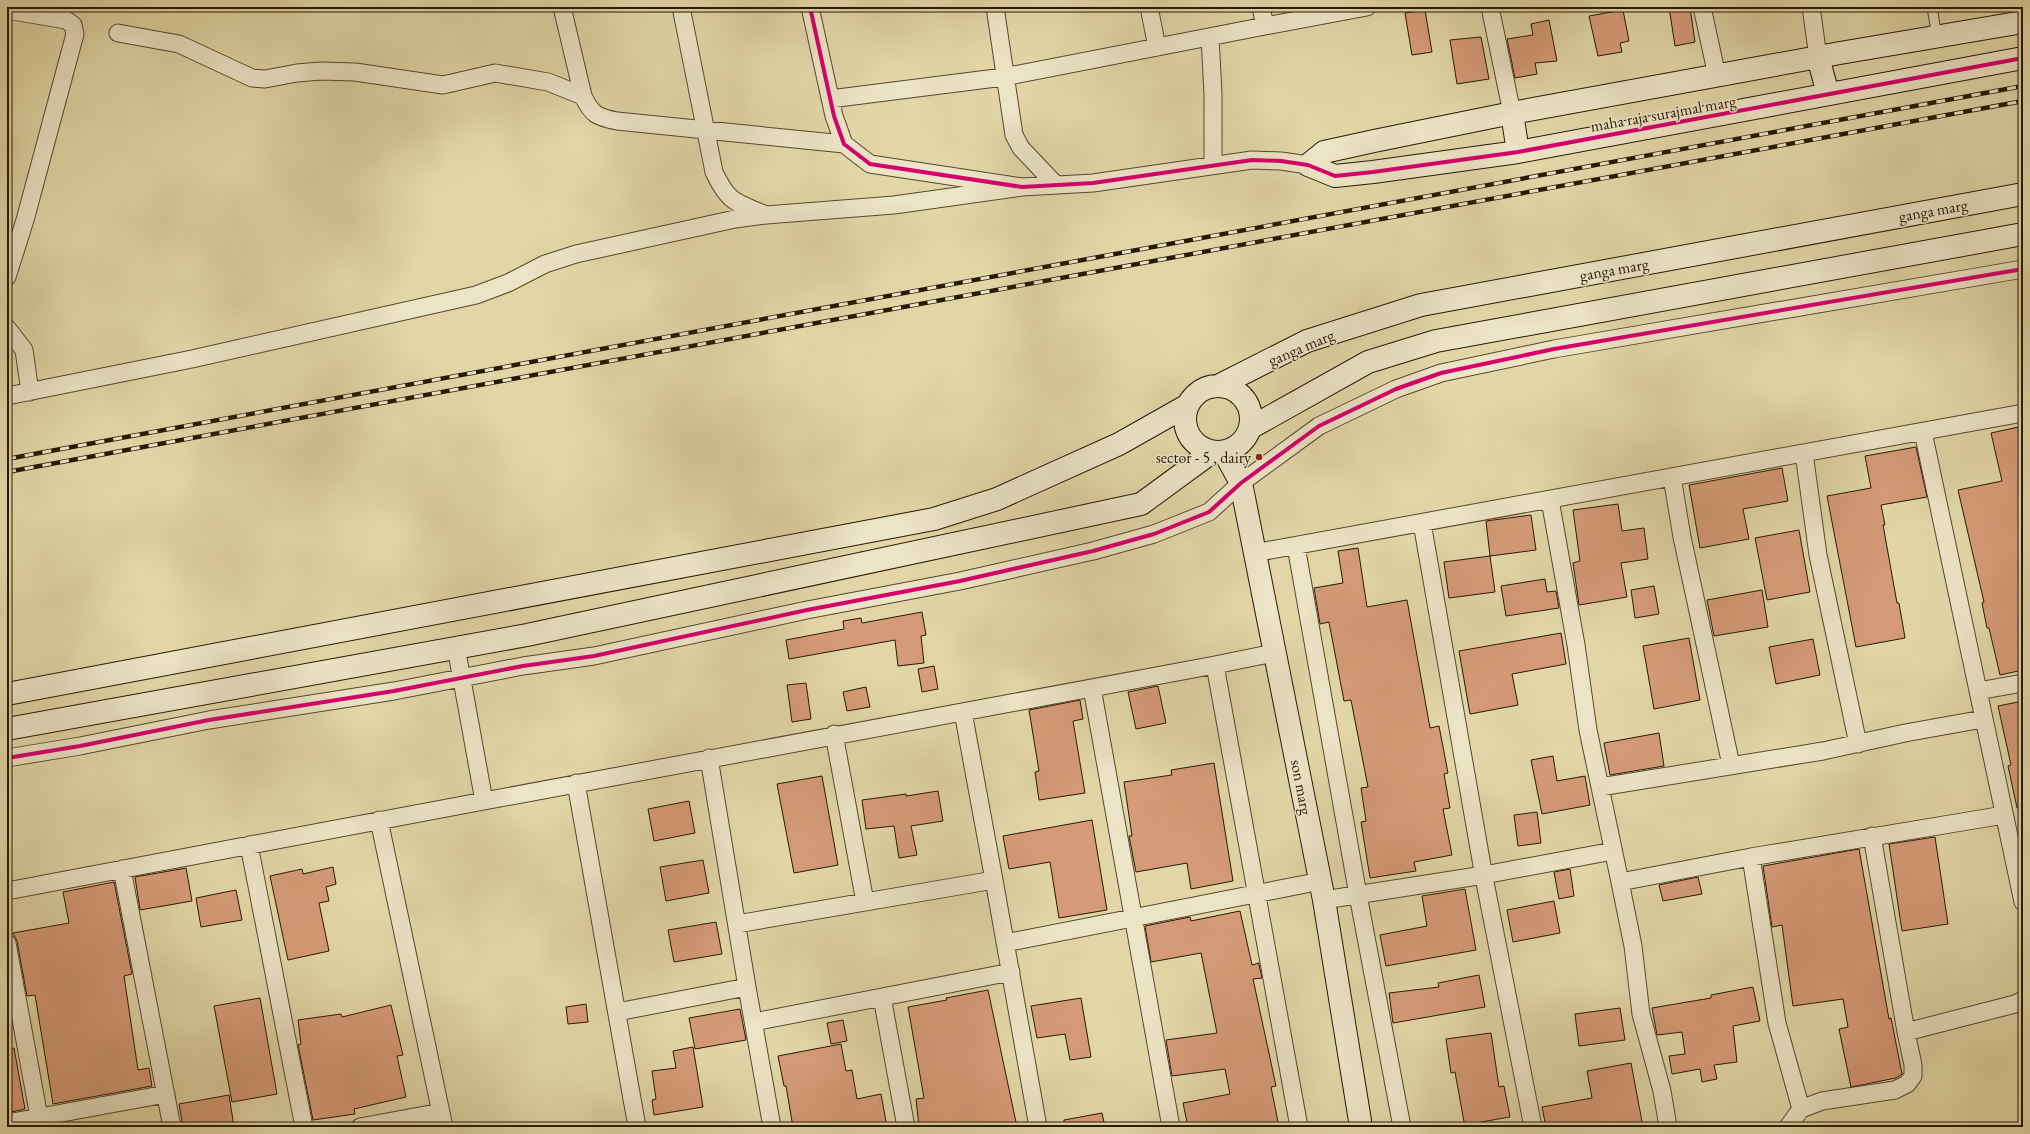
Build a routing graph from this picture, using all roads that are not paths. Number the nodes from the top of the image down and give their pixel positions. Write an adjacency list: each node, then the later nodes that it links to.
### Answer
1 (562, 7): 24 (street)
2 (681, 7): 27 (street)
3 (810, 7): 25 (street)
4 (994, 7): 22 (street)
5 (1149, 7): 18 (street)
6 (1261, 7): 14 (street)
7 (1366, 7): 14 (street)
8 (1490, 7): 26 (street)
9 (1702, 7): 21 (street)
10 (1810, 7): 19 (street)
11 (1932, 7): 17 (lane)
12 (7, 10): 38 (street)
13 (2023, 22): 17 (street, maha raja surajmal marg)
14 (1264, 26): 16 (street)
15 (118, 33): 24 (street)
16 (1210, 36): 18 (street); 30 (street)
17 (1937, 37): 19 (street, maha raja surajmal marg)
18 (1157, 47): 22 (street)
19 (1818, 57): 21 (street, maha raja surajmal marg); 23 (street)
20 (2023, 58): 23 (street, maha raja surajmal marg)
21 (1718, 76): 26 (street, maha raja surajmal marg)
22 (1004, 77): 25 (street); 32 (street)
23 (1828, 94): 29 (street, maha raja surajmal marg)
24 (583, 96): 27 (street)
25 (830, 99): 28 (street)
26 (1512, 113): 29 (street); 31 (street, maha raja surajmal marg)
27 (706, 129): 28 (street); 35 (street)
28 (844, 144): 33 (street)
29 (1518, 152): 31 (street, maha raja surajmal marg)
30 (1213, 165): 31 (street); 32 (street)
31 (1308, 165)
32 (1056, 185): 33 (street)
33 (1022, 187): 35 (street)
34 (2023, 194): 40 (street, ganga marg)
35 (766, 215): 41 (street)
36 (2023, 234): 45 (street)
37 (2023, 269): 50 (street)
38 (7, 277)
39 (7, 328): 41 (street)
40 (1218, 386): 43 (street); 45 (street)
41 (30, 392): 42 (street)
42 (7, 396)
43 (1188, 405): 47 (street); 62 (street)
44 (2023, 414): 46 (street)
45 (1250, 428): 47 (street)
46 (1923, 432): 48 (street); 61 (street)
47 (1218, 452): 50 (street, son marg); 55 (street)
48 (1804, 453): 49 (street); 67 (street)
49 (1672, 477): 51 (street); 70 (street)
50 (1241, 483): 54 (street, son marg); 58 (street)
51 (1550, 500): 52 (street); 72 (street)
52 (1422, 523): 53 (street); 81 (street)
53 (1296, 546): 54 (street); 87 (street)
54 (1254, 554): 56 (street, son marg)
55 (456, 648): 58 (street); 65 (street)
56 (1274, 653): 57 (street); 84 (street, son marg)
57 (1215, 665): 60 (street); 86 (street)
58 (463, 678): 68 (street); 73 (street)
59 (2023, 683): 61 (street)
60 (1092, 688): 63 (street); 90 (street)
61 (1978, 691): 64 (street)
62 (7, 694)
63 (963, 712): 66 (street); 82 (street)
64 (1983, 719): 67 (street); 74 (street)
65 (7, 729)
66 (834, 734): 69 (street); 88 (street)
67 (1858, 744): 70 (street)
68 (7, 758)
69 (709, 758): 71 (street); 91 (street)
70 (1731, 765): 72 (street)
71 (576, 783): 73 (street); 98 (street)
72 (1600, 787): 78 (street)
73 (484, 801): 75 (street)
74 (2004, 815): 76 (street); 89 (street)
75 (379, 820): 77 (street); 104 (street)
76 (1872, 836): 79 (street); 100 (street)
77 (249, 845): 80 (street); 107 (street)
78 (1614, 851): 81 (street); 83 (street)
79 (1751, 858): 83 (street); 102 (street)
80 (122, 870): 85 (street); 101 (street)
81 (1484, 875): 87 (street); 117 (street)
82 (994, 880): 88 (street); 93 (street)
83 (1620, 882): 118 (street)
84 (1323, 890): 86 (street); 87 (street); 115 (street, son marg)
85 (7, 891)
86 (1256, 894): 90 (street); 114 (street)
87 (1358, 895): 116 (street)
88 (865, 902): 91 (street)
89 (2023, 902)
90 (1134, 918): 93 (street); 113 (street)
91 (737, 924): 95 (street)
92 (7, 943): 103 (street)
93 (1005, 943): 94 (street)
94 (1011, 972): 96 (street); 112 (street)
95 (748, 987): 98 (street); 99 (street)
96 (882, 997): 99 (street); 111 (street)
97 (2023, 1000): 100 (street)
98 (617, 1012): 109 (street)
99 (754, 1022): 110 (street)
100 (1906, 1032): 102 (street)
101 (166, 1094): 103 (street); 106 (street)
102 (1801, 1109): 119 (street)
103 (39, 1117): 105 (street)
104 (442, 1119): 108 (street)
105 (7, 1123)
106 (172, 1127)
107 (304, 1127)
108 (360, 1127)
109 (637, 1127)
110 (772, 1127)
111 (906, 1127)
112 (1038, 1127)
113 (1171, 1127)
114 (1299, 1127)
115 (1361, 1127)
116 (1402, 1127)
117 (1532, 1127)
118 (1668, 1127)
119 (1788, 1127)

